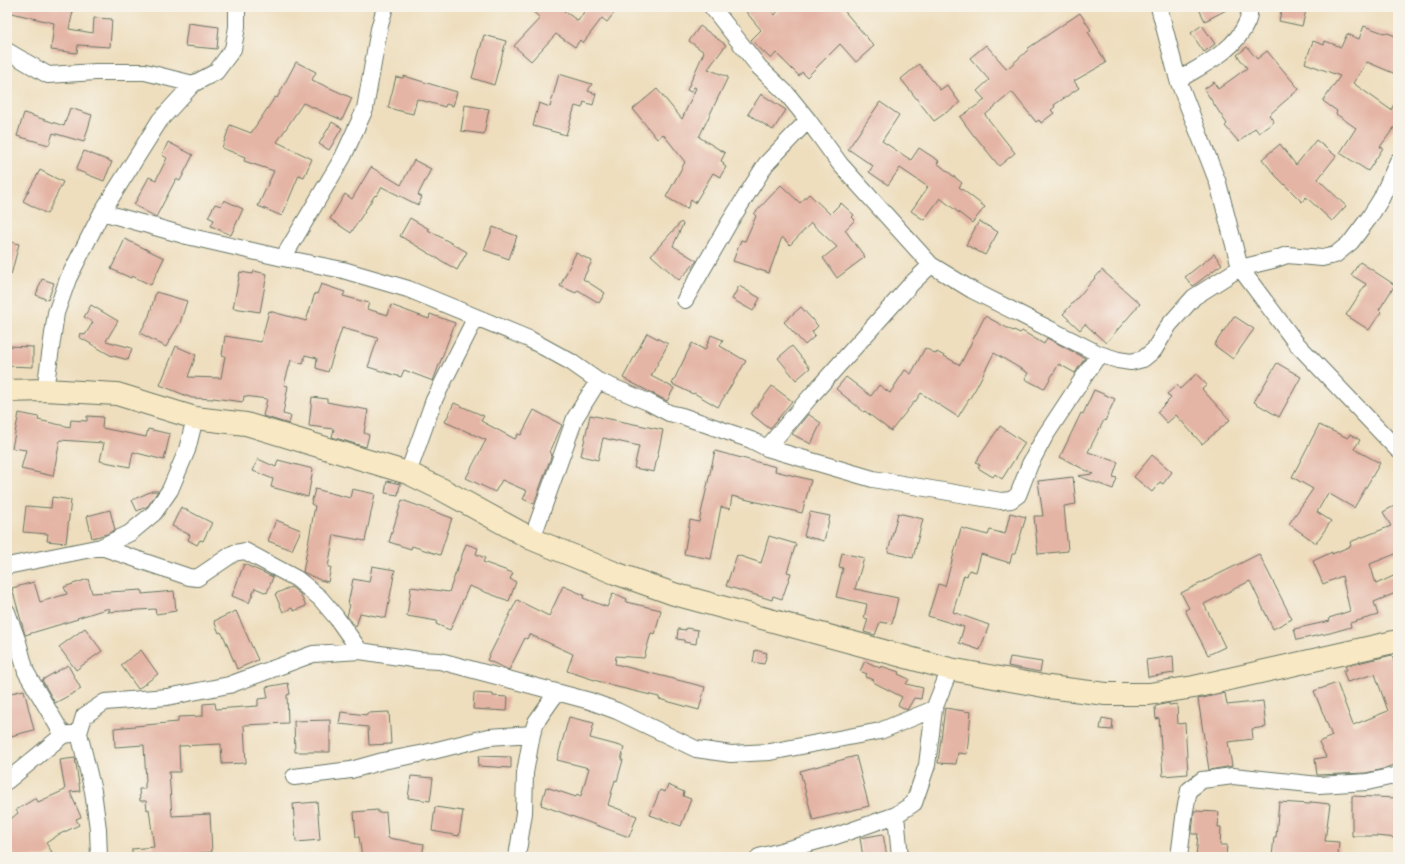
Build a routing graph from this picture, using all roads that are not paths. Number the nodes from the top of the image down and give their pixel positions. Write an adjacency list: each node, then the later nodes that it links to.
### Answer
1 (237, 7): 8 (street)
2 (385, 7): 12 (street)
3 (712, 7): 9 (street)
4 (1159, 7): 7 (street)
5 (1250, 7): 7 (street)
6 (7, 51): 8 (street)
7 (1178, 80): 14 (street)
8 (193, 84): 11 (street)
9 (808, 120): 13 (street); 15 (street)
10 (1398, 161): 14 (street)
11 (102, 212): 12 (street); 19 (street)
12 (283, 258): 16 (street)
13 (931, 265): 17 (street); 22 (street)
14 (1240, 268): 17 (street); 23 (street)
15 (685, 300)
16 (476, 317): 18 (street); 24 (street)
17 (1099, 354): 22 (street)
18 (598, 381): 22 (street); 25 (street)
19 (45, 390): 20 (street); 21 (street)
20 (7, 391)
21 (195, 418): 24 (street); 26 (street)
22 (767, 448)
23 (1398, 450)
24 (408, 473): 25 (street)
25 (532, 539): 31 (street)
26 (101, 547): 27 (street); 30 (street)
27 (7, 566)
28 (7, 612): 36 (street)
29 (1398, 641): 31 (street)
30 (360, 651): 32 (street); 34 (street)
31 (950, 669): 33 (street)
32 (557, 692): 33 (street); 35 (street)
33 (934, 709): 40 (street)
34 (79, 733): 36 (street); 41 (street)
35 (532, 734): 38 (street); 42 (street)
36 (63, 735): 39 (street)
37 (1398, 775): 45 (street)
38 (294, 777)
39 (7, 781)
40 (896, 815): 43 (street); 44 (street)
41 (99, 857)
42 (516, 857)
43 (759, 857)
44 (900, 857)
45 (1179, 857)

